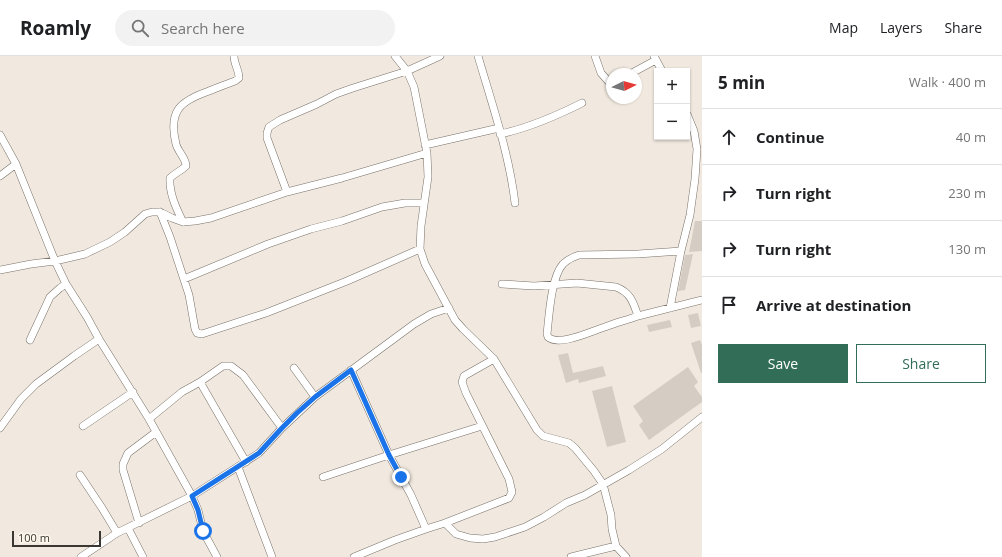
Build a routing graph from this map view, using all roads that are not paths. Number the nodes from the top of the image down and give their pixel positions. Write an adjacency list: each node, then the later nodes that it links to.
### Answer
1 (234, 56): 23 (street)
2 (395, 56): 9 (street)
3 (440, 56): 9 (street)
4 (478, 56): 13 (street)
5 (594, 56): 10 (street)
6 (655, 58): 7 (street); 8 (street)
7 (639, 68)
8 (660, 68)
9 (406, 71): 15 (street); 19 (street)
10 (606, 79)
11 (582, 103): 13 (street)
12 (690, 121): 25 (street)
13 (499, 131): 15 (street); 20 (street)
14 (0, 135): 17 (street)
15 (426, 145): 16 (street)
16 (427, 154): 19 (street); 21 (street)
17 (16, 164): 18 (street); 26 (street)
18 (0, 176)
19 (287, 192): 23 (street)
20 (515, 202)
21 (424, 203): 24 (street); 28 (street)
22 (160, 212): 23 (street); 26 (street); 28 (street)
23 (183, 222)
24 (420, 249): 28 (street); 33 (street)
25 (681, 251): 31 (street); 34 (street)
26 (55, 261): 27 (street); 29 (street)
27 (0, 270)
28 (184, 279)
29 (66, 284): 36 (street); 37 (street)
30 (502, 284): 31 (street)
31 (553, 285): 35 (street); 35 (street)
32 (702, 300): 34 (street)
33 (449, 308): 38 (street); 40 (street)
34 (670, 308): 35 (street)
35 (638, 316)
36 (99, 339): 42 (street); 48 (street)
37 (30, 340)
38 (494, 359): 47 (street); 56 (street)
39 (294, 368): 43 (street)
40 (351, 370): 43 (street); 51 (street)
41 (200, 382): 45 (street); 49 (street); 52 (street)
42 (133, 392): 45 (street); 46 (street)
43 (315, 397): 49 (street)
44 (702, 417): 56 (street)
45 (149, 419): 50 (street)
46 (83, 426)
47 (482, 426): 51 (street); 59 (street)
48 (0, 428)
49 (282, 428): 52 (street)
50 (156, 432): 57 (street); 58 (street)
51 (389, 455): 55 (street); 61 (street)
52 (246, 462): 53 (street)
53 (238, 467): 57 (street); 67 (street)
54 (80, 475): 62 (street)
55 (323, 477)
56 (603, 484): 59 (street); 63 (street)
57 (192, 496): 58 (street); 66 (street)
58 (139, 523): 60 (street)
59 (445, 523): 61 (street)
60 (128, 528): 62 (street); 65 (street)
61 (426, 529): 68 (street)
62 (117, 533): 64 (street)
63 (616, 546): 69 (street); 70 (street)
64 (81, 557)
65 (143, 557)
66 (217, 557)
67 (272, 557)
68 (354, 557)
69 (571, 557)
70 (626, 557)

